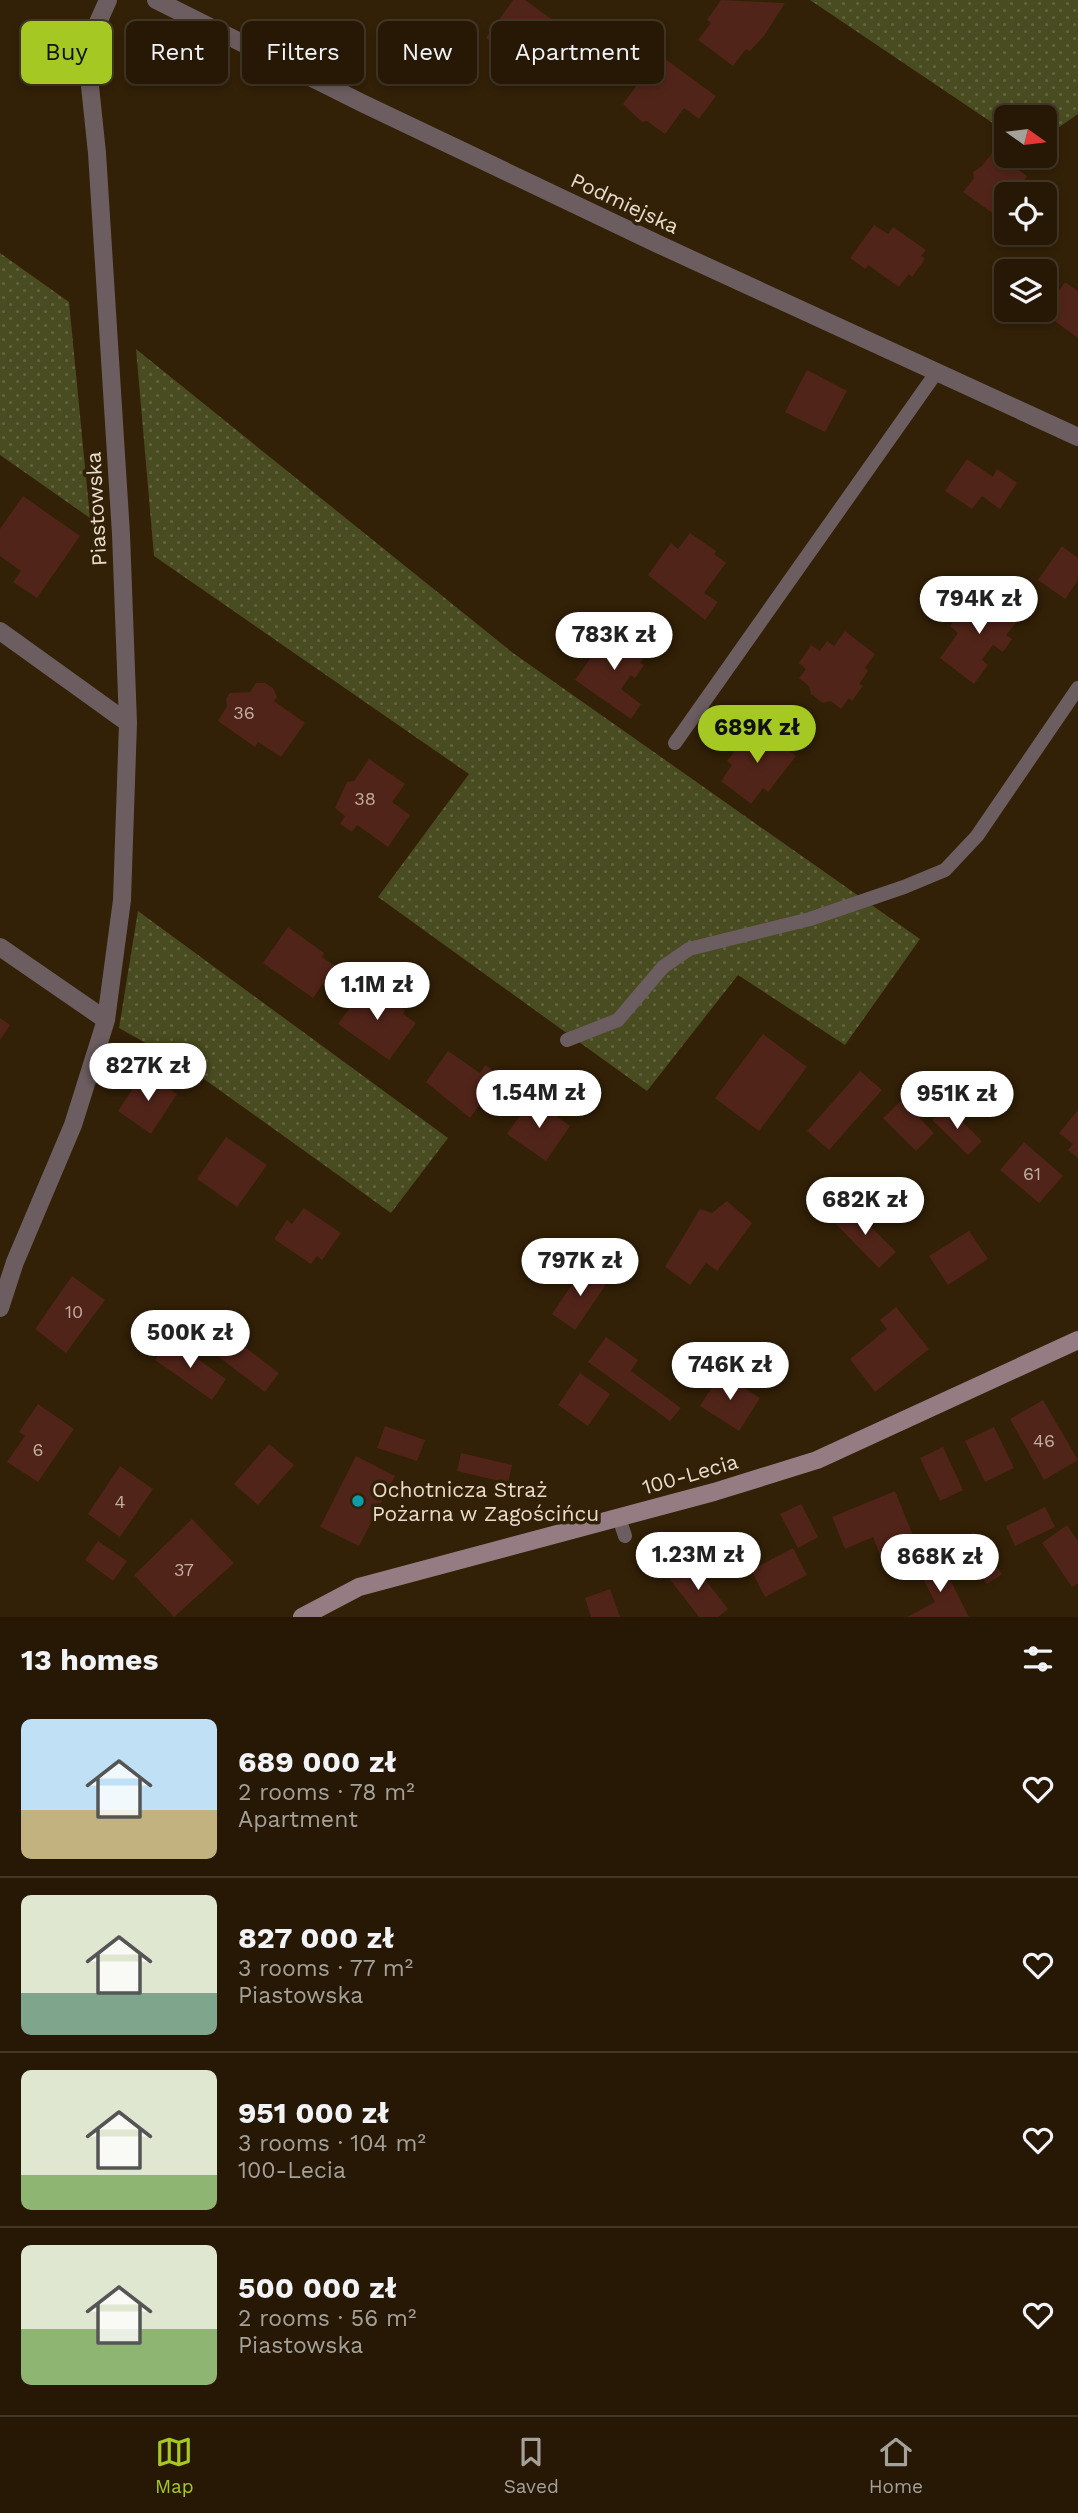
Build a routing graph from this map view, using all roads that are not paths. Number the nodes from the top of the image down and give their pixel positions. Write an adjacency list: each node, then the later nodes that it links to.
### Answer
1 (108, 0): 7 (street, Piastowska)
2 (156, 0): 3 (street, Podmiejska)
3 (936, 373): 4 (street, Podmiejska); 8 (lane)
4 (1078, 437)
5 (0, 631): 7 (street)
6 (1078, 688): 11 (lane)
7 (128, 723): 10 (street, Piastowska)
8 (675, 743)
9 (0, 947): 10 (street)
10 (106, 1020): 12 (street, Piastowska)
11 (567, 1041)
12 (0, 1308)
13 (1078, 1340): 14 (street, 100-Lecia)
14 (619, 1518): 15 (lane); 16 (street, 100-Lecia)
15 (625, 1536)
16 (302, 1617)

